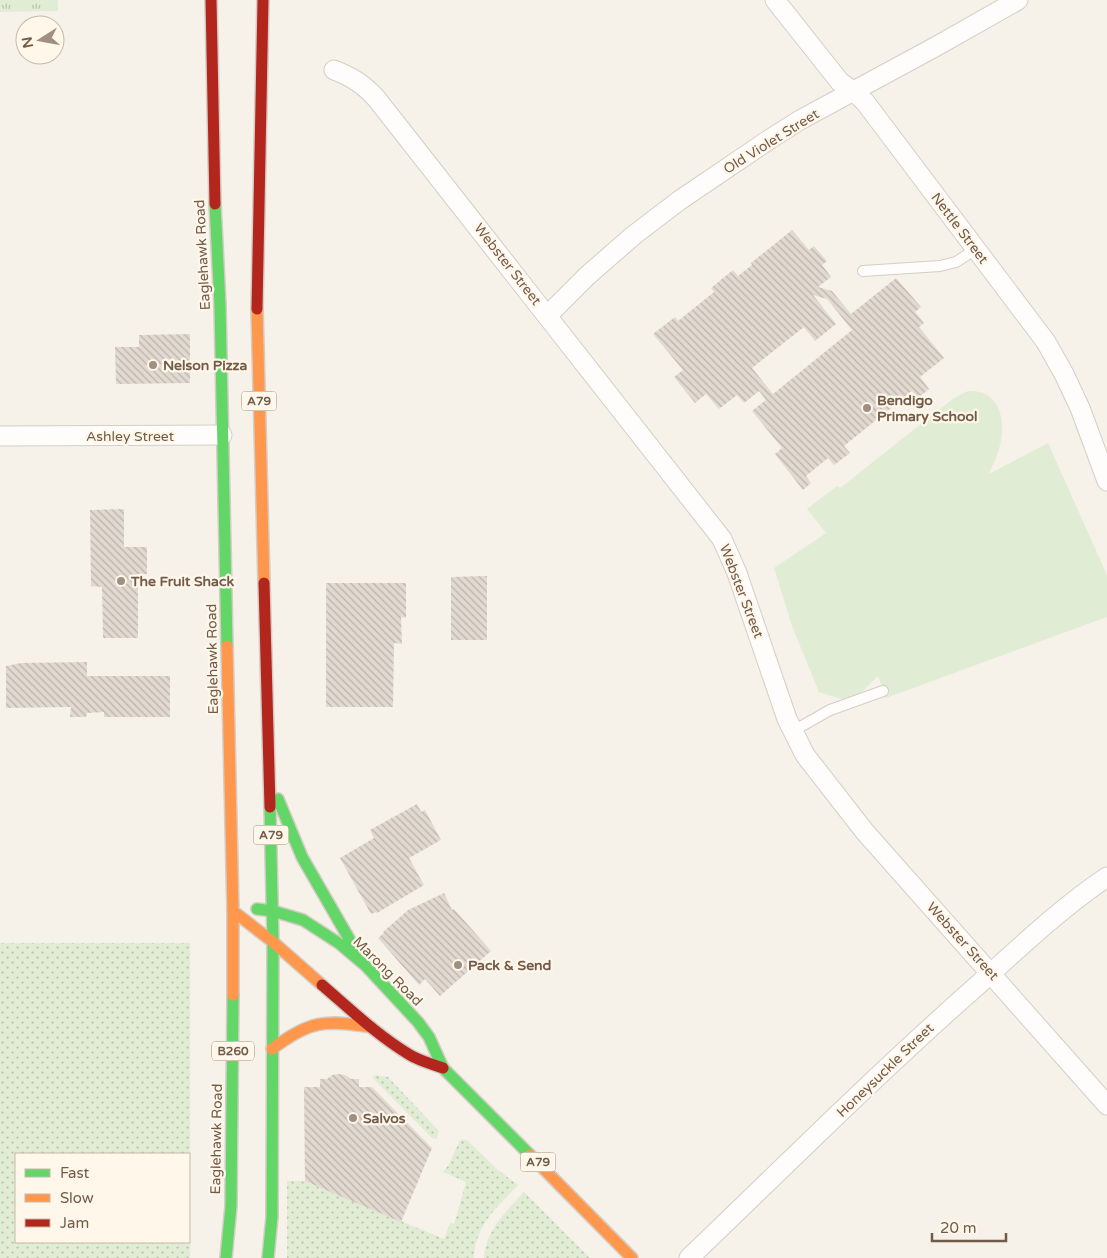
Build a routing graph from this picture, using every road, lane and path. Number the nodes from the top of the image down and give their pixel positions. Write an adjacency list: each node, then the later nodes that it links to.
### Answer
1 (211, 0): 10 (main road, Eaglehawk Road / A79)
2 (263, 0): 15 (main road, A79)
3 (775, 0): 6 (street, Nettle Street)
4 (1018, 0): 6 (street, Old Violet Street)
5 (334, 70): 9 (street, Webster Street)
6 (854, 91): 7 (street, Nettle Street); 9 (street, Old Violet Street)
7 (976, 249): 8 (lane); 12 (street, Nettle Street)
8 (862, 271)
9 (548, 315): 14 (street, Webster Street)
10 (227, 435): 11 (street, Ashley Street); 19 (main road, Eaglehawk Road / A79)
11 (0, 436)
12 (1107, 481)
13 (883, 691): 14 (lane)
14 (793, 731): 23 (street, Webster Street)
15 (268, 758): 20 (main road, A79); 22 (main road)
16 (1107, 868): 18 (street, Honeysuckle Street)
17 (1107, 877): 18 (street, Honeysuckle Street)
18 (1088, 890): 23 (street, Honeysuckle Street)
19 (233, 909): 20 (main road, Marong Road / A79); 21 (main road, Marong Road / A79); 28 (main road, Eaglehawk Road / B260)
20 (273, 911): 21 (main road); 22 (main road, Marong Road / A79)
21 (273, 942): 24 (main road, Marong Road / A79); 25 (main road, B260)
22 (366, 966): 26 (main road, Marong Road / A79)
23 (991, 973): 27 (street, Webster Street); 31 (street, Honeysuckle Street)
24 (371, 1027): 25 (main road); 26 (main road, Marong Road / A79)
25 (272, 1049): 29 (main road, B260)
26 (443, 1068): 30 (main road, Marong Road / A79)
27 (1107, 1105)
28 (226, 1258)
29 (268, 1258)
30 (632, 1258)
31 (689, 1258)

